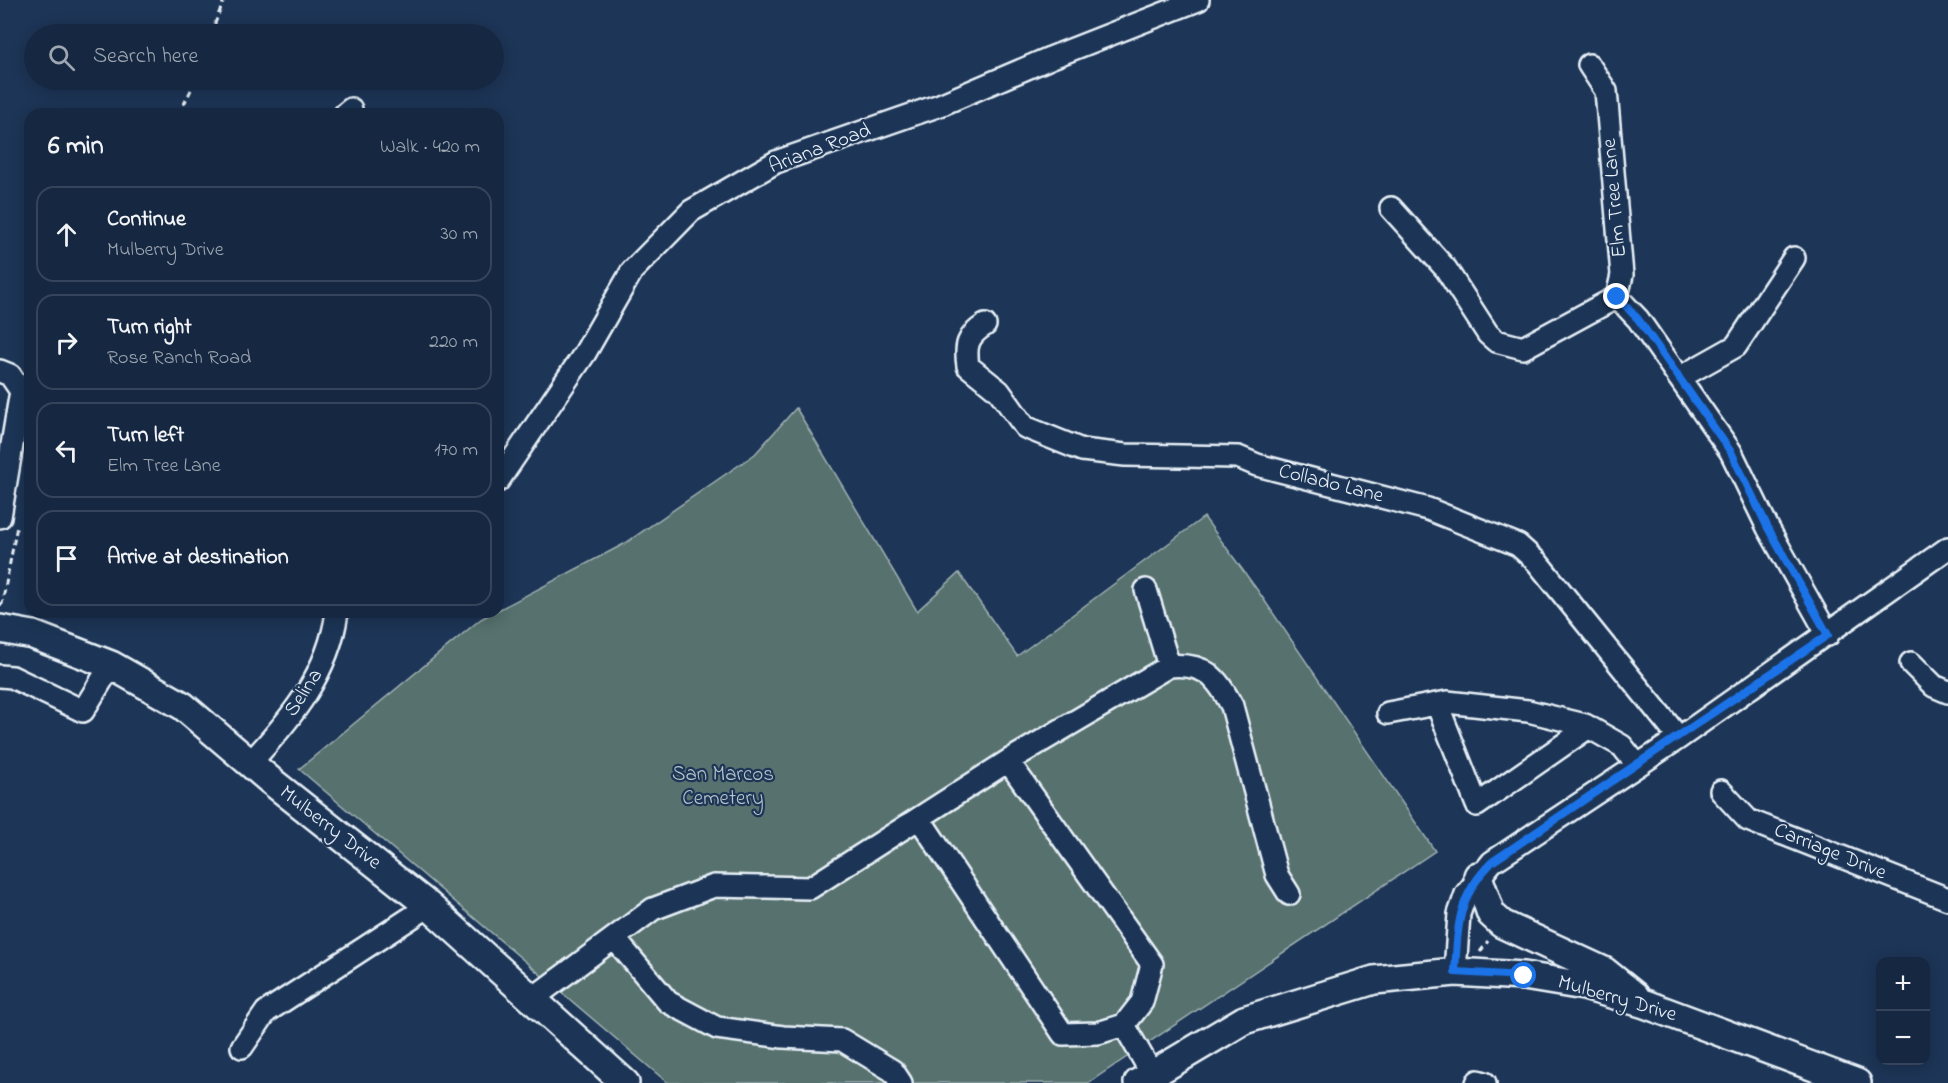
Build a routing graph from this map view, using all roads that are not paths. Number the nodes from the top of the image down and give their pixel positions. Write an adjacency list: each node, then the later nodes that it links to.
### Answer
1 (1198, 0): 9 (street, Ariana Road)
2 (1589, 65): 5 (street, Elm Tree Lane)
3 (1391, 208): 5 (street)
4 (1794, 258): 8 (street)
5 (1617, 297): 8 (street)
6 (985, 325): 24 (street, Collado Lane)
7 (0, 371): 10 (street)
8 (1679, 378): 15 (street)
9 (504, 472)
10 (9, 521)
11 (1948, 548): 15 (street)
12 (1146, 590): 18 (street)
13 (336, 618): 26 (street, Selina)
14 (0, 629): 17 (main road, Mulberry Drive)
15 (1828, 635): 24 (street)
16 (1911, 663): 20 (street)
17 (111, 664): 19 (street); 26 (main road, Mulberry Drive)
18 (1169, 666): 25 (street); 31 (street)
19 (0, 676)
20 (1948, 692)
21 (1437, 704): 22 (street); 23 (street); 23 (street)
22 (1388, 713)
23 (1589, 727): 27 (street)
24 (1678, 738): 27 (street)
25 (1008, 761): 29 (street); 38 (street)
26 (250, 763): 33 (main road, Mulberry Drive)
27 (1637, 765): 30 (street)
28 (1721, 791): 32 (street, Carriage Drive)
29 (919, 818): 34 (street); 38 (street)
30 (1478, 876): 35 (street); 37 (main road)
31 (1289, 894)
32 (1948, 899)
33 (429, 906): 36 (main road, Mulberry Drive); 39 (street)
34 (614, 938): 36 (street); 42 (street)
35 (1455, 972): 37 (main road, Mulberry Drive); 40 (main road, Mulberry Drive)
36 (532, 999): 41 (main road, Mulberry Drive)
37 (1645, 1004): 45 (main road, Mulberry Drive)
38 (1124, 1025): 40 (street)
39 (242, 1047)
40 (1145, 1079)
41 (625, 1083)
42 (901, 1083)
43 (1478, 1083): 44 (street)
44 (1485, 1083)
45 (1856, 1083)

